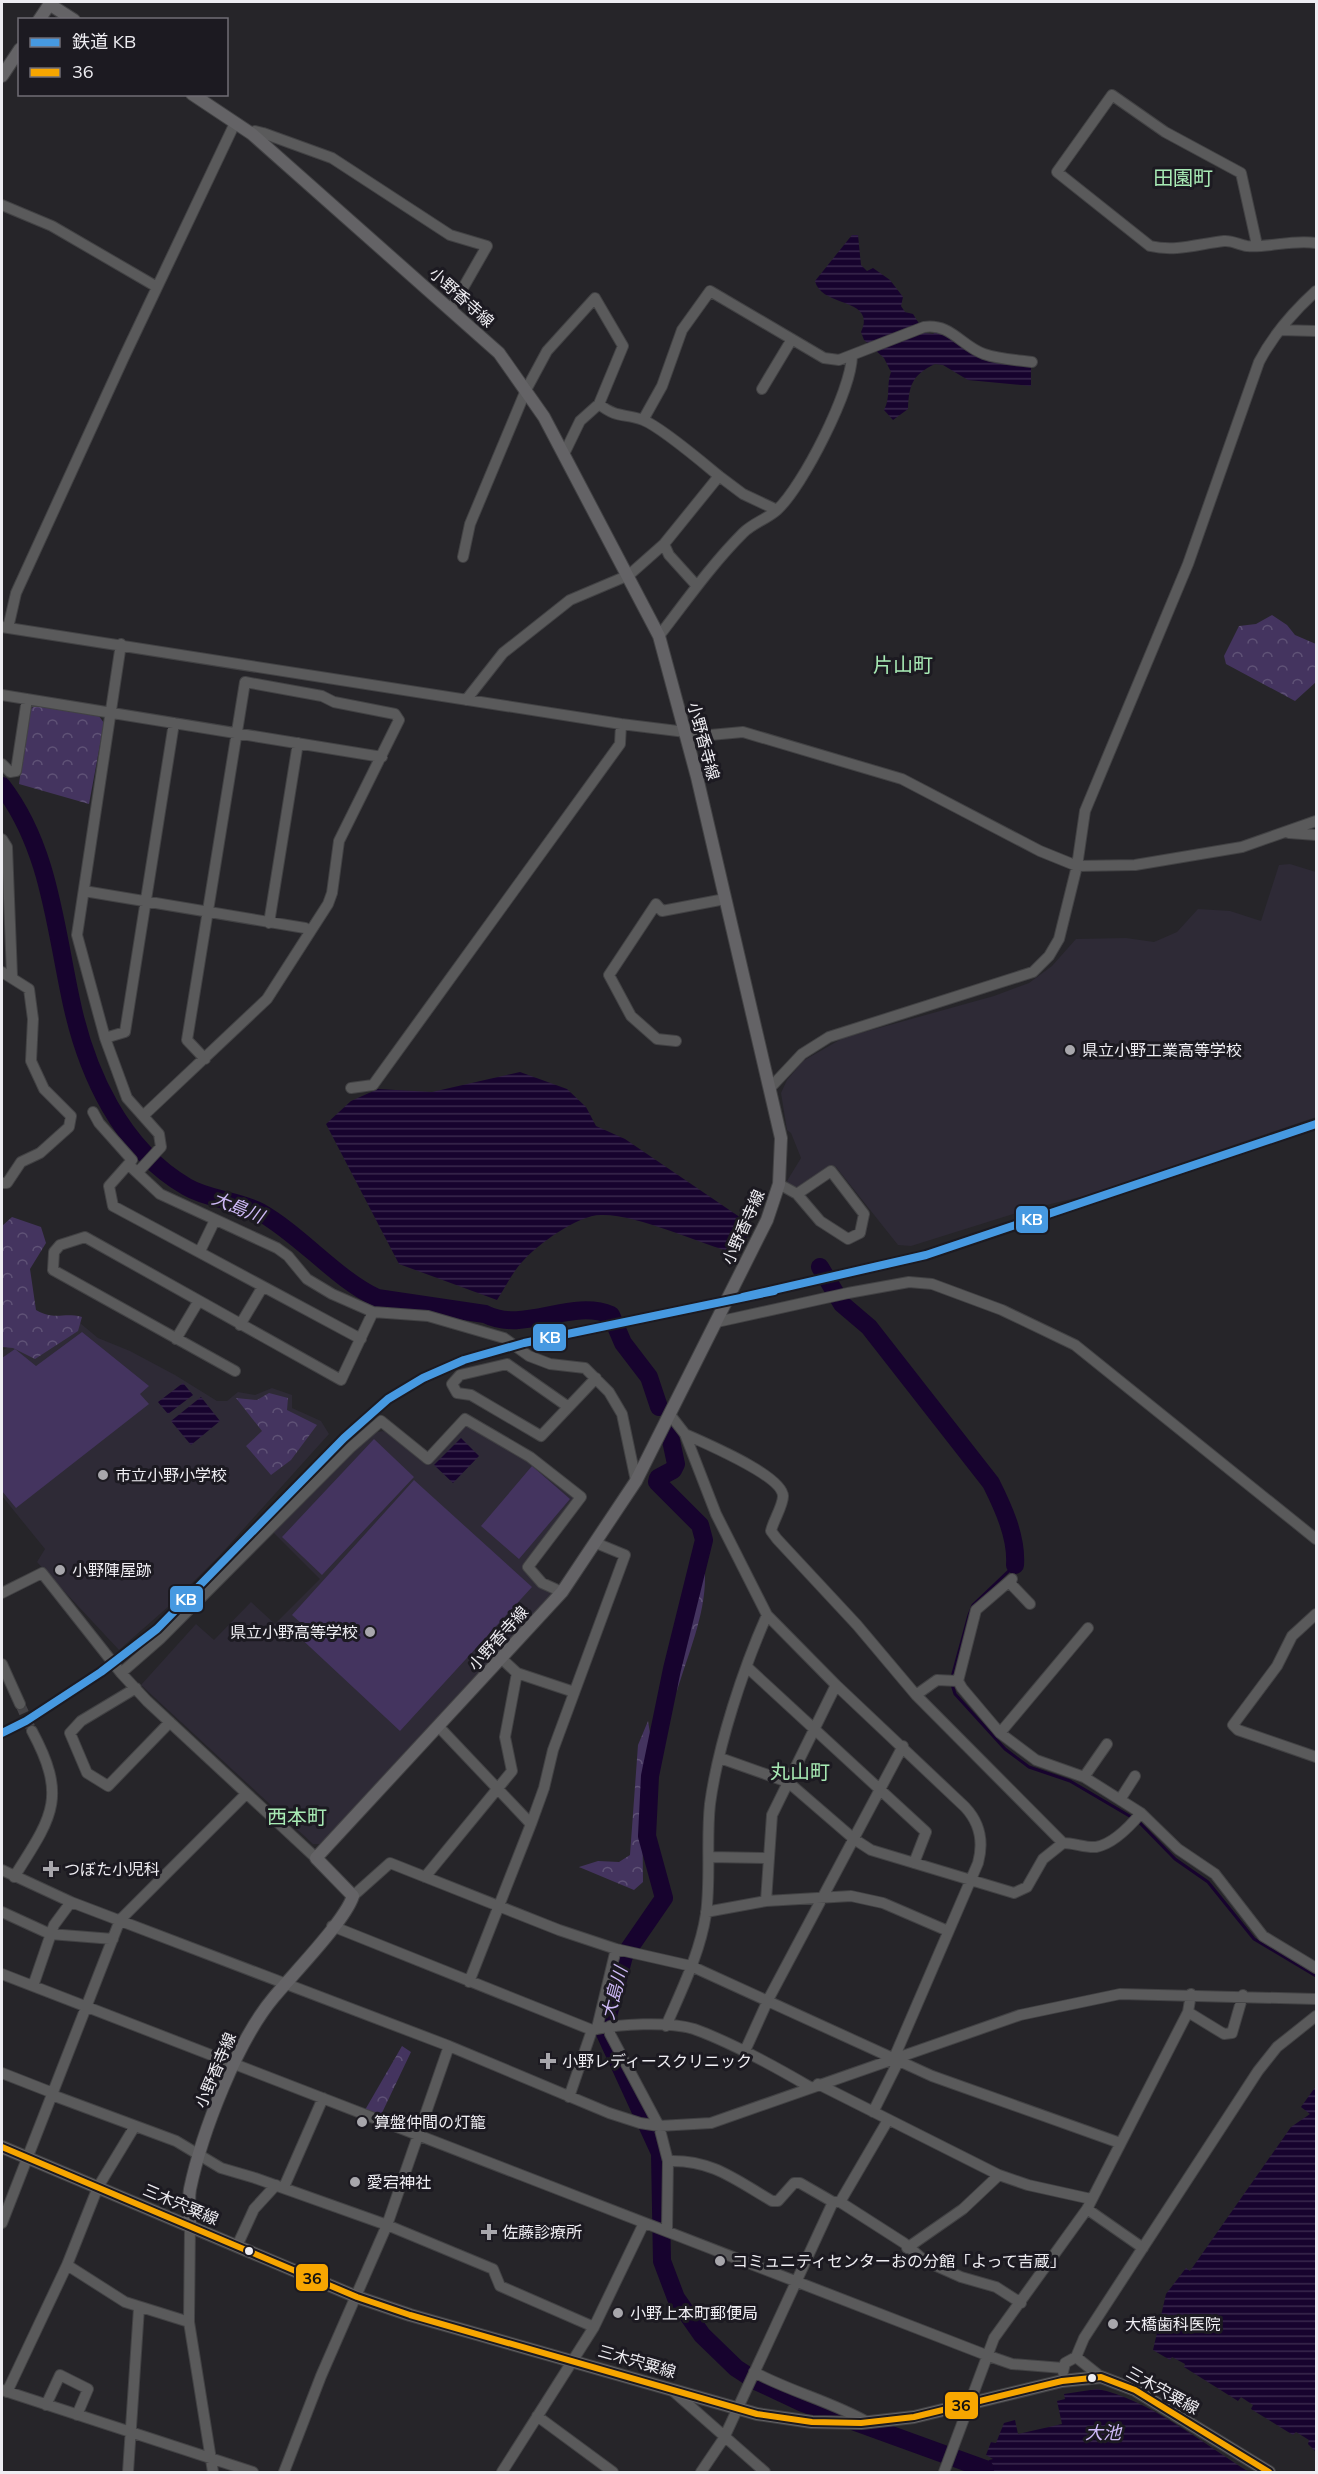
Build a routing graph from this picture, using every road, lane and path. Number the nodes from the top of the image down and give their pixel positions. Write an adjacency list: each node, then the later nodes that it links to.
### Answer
1 (49, 2): 2 (main road); 3 (main road)
2 (40, 18)
3 (71, 18)
4 (18, 52): 5 (main road)
5 (2, 76)
6 (195, 96): 7 (main road, 小野香寺線)
7 (236, 123): 8 (main road, 小野香寺線); 12 (street)
8 (252, 134): 14 (main road, 小野香寺線); 14 (street)
9 (2, 205): 12 (street)
10 (1317, 243): 11 (street)
11 (1257, 245): 11 (street)
12 (158, 287): 31 (street)
13 (1317, 291): 15 (street)
14 (451, 309): 21 (main road, 小野香寺線)
15 (1280, 330): 16 (street); 49 (street)
16 (1317, 331)
17 (792, 339): 18 (street); 20 (street); 23 (street)
18 (852, 356): 19 (street); 26 (street)
19 (1032, 362)
20 (762, 389)
21 (526, 390): 22 (street); 24 (main road, 小野香寺線); 28 (street)
22 (599, 404): 23 (street); 24 (street)
23 (643, 420): 25 (street)
24 (564, 454): 29 (main road, 小野香寺線)
25 (719, 476): 26 (street); 27 (street)
26 (777, 510): 30 (street)
27 (664, 544): 29 (street); 30 (street)
28 (463, 557)
29 (628, 575): 32 (main road, 小野香寺線); 36 (street)
30 (698, 586): 32 (street)
31 (5, 627): 33 (street)
32 (659, 636): 40 (main road, 小野香寺線)
33 (121, 644): 36 (street); 37 (street)
34 (2, 695): 35 (street)
35 (27, 699): 37 (street); 44 (street)
36 (466, 700): 39 (street)
37 (111, 713): 38 (street); 50 (street)
38 (174, 723): 41 (street); 52 (street)
39 (621, 724): 40 (street); 61 (street)
40 (685, 732): 49 (street); 51 (main road, 小野香寺線)
41 (236, 733): 42 (street); 43 (street); 53 (street)
42 (298, 743): 43 (street); 54 (street)
43 (382, 757): 55 (street)
44 (2, 764)
45 (1317, 821): 46 (street)
46 (1286, 833): 47 (street); 49 (street)
47 (1317, 835)
48 (2, 839): 56 (street)
49 (1077, 866): 60 (street)
50 (84, 891): 52 (street); 57 (street)
51 (725, 898): 58 (street); 60 (main road, 小野香寺線)
52 (146, 902): 53 (street); 57 (street)
53 (208, 913): 54 (street); 59 (street)
54 (269, 923): 55 (street)
55 (310, 932): 59 (street)
56 (7, 974): 65 (street)
57 (105, 1038): 63 (street)
58 (676, 1041)
59 (205, 1059): 63 (street)
60 (771, 1087): 66 (main road, 小野香寺線)
61 (351, 1088)
62 (93, 1112): 64 (street)
63 (143, 1116): 64 (street)
64 (133, 1169): 68 (street); 69 (street)
65 (2, 1183)
66 (779, 1184): 67 (street); 73 (main road, 小野香寺線)
67 (797, 1194): 67 (street)
68 (215, 1220): 69 (street); 72 (street)
69 (200, 1251): 70 (street)
70 (262, 1288): 74 (street); 76 (street)
71 (198, 1302): 74 (street); 75 (street); 75 (street)
72 (373, 1312): 76 (street); 78 (street)
73 (717, 1322): 80 (main road, 小野香寺線); 83 (street)
74 (240, 1325): 76 (street)
75 (176, 1339): 77 (street)
76 (361, 1339)
77 (235, 1371)
78 (596, 1378): 79 (street); 82 (street)
79 (567, 1406): 79 (street)
80 (670, 1416): 81 (street); 82 (main road, 小野香寺線)
81 (685, 1434): 89 (street); 100 (street)
82 (636, 1481): 84 (main road, 小野香寺線)
83 (1317, 1539)
84 (596, 1543): 85 (main road, 小野香寺線); 99 (street)
85 (562, 1592): 91 (main road, 小野香寺線); 94 (street)
86 (2, 1593): 94 (street)
87 (1030, 1604): 96 (street)
88 (1317, 1614): 109 (street)
89 (767, 1615): 93 (street); 97 (street)
90 (1088, 1628): 106 (street)
91 (502, 1659): 95 (street); 103 (main road, 小野香寺線)
92 (2, 1664): 101 (street)
93 (747, 1667): 104 (street); 110 (street)
94 (121, 1673): 98 (street)
95 (517, 1673): 99 (street); 114 (street)
96 (954, 1680): 100 (street); 106 (street)
97 (836, 1685): 104 (street); 108 (street)
98 (136, 1688): 102 (street); 102 (street)
99 (574, 1692): 119 (street)
100 (916, 1695): 121 (street)
101 (20, 1704)
102 (170, 1722): 116 (street)
103 (439, 1727): 114 (street); 123 (main road, 小野香寺線)
104 (814, 1727): 113 (street); 115 (street)
105 (32, 1731): 127 (street)
106 (1000, 1733): 112 (street)
107 (1107, 1744): 112 (street)
108 (903, 1746): 115 (street); 129 (street)
109 (1317, 1757)
110 (720, 1758): 113 (street); 122 (street)
111 (1135, 1776): 117 (street)
112 (1084, 1777): 117 (street)
113 (788, 1782): 120 (street); 124 (street)
114 (497, 1788): 119 (street); 128 (street)
115 (881, 1788): 120 (street); 125 (street)
116 (246, 1795): 123 (street); 137 (street)
117 (1121, 1798): 118 (street)
118 (1138, 1817): 121 (street); 144 (street)
119 (531, 1824): 134 (street)
120 (854, 1839): 125 (street); 131 (street)
121 (1064, 1843): 129 (street)
122 (709, 1857): 124 (street); 136 (street)
123 (316, 1858): 130 (main road)
124 (768, 1858): 132 (street)
125 (914, 1863): 129 (street)
126 (2, 1870): 127 (street)
127 (14, 1877): 133 (street)
128 (425, 1877): 130 (street); 134 (street)
129 (971, 1880): 139 (street)
130 (353, 1896): 138 (main road, 小野香寺線)
131 (824, 1899): 132 (street); 139 (street); 152 (street)
132 (766, 1901): 136 (street)
133 (71, 1902): 137 (street); 140 (street)
134 (500, 1907): 142 (street); 146 (street)
135 (2, 1912): 140 (street)
136 (706, 1912): 143 (street)
137 (120, 1920): 141 (street); 147 (street)
138 (332, 1926): 146 (street); 147 (main road, 小野香寺線)
139 (948, 1931): 160 (street)
140 (50, 1934): 141 (street); 148 (street)
141 (113, 1940): 153 (street)
142 (616, 1949): 143 (street); 157 (street)
143 (691, 1966): 152 (street); 156 (street)
144 (1317, 1968)
145 (2, 1974): 148 (street)
146 (469, 1982): 157 (street)
147 (286, 1983): 158 (street); 161 (main road, 小野香寺線)
148 (33, 1986): 153 (street)
149 (1191, 1994): 150 (street); 154 (street); 160 (street)
150 (1243, 1995): 151 (street); 154 (street)
151 (1317, 1998)
152 (768, 2000): 159 (street); 160 (street)
153 (86, 2007): 161 (street); 164 (street)
154 (1188, 2012): 172 (street)
155 (1317, 2016): 189 (street)
156 (666, 2026): 157 (street); 159 (street)
157 (600, 2028): 165 (street); 170 (street)
158 (449, 2046): 165 (street); 171 (street)
159 (744, 2053): 163 (street)
160 (897, 2059): 163 (street); 167 (street); 172 (street)
161 (234, 2063): 166 (street); 175 (main road, 小野香寺線)
162 (2, 2073): 164 (street)
163 (814, 2086): 167 (street); 170 (street)
164 (53, 2094): 169 (street); 174 (street)
165 (569, 2097): 170 (street)
166 (323, 2098): 171 (street); 178 (street)
167 (873, 2112): 168 (street)
168 (888, 2120): 177 (street); 180 (street)
169 (135, 2126): 175 (street); 179 (street)
170 (659, 2126): 176 (street)
171 (418, 2134): 183 (street); 184 (street)
172 (1120, 2143): 181 (street)
173 (2, 2147): 174 (main road, 三木宍粟線)
174 (26, 2157): 179 (main road, 三木宍粟線); 182 (street)
175 (199, 2157): 178 (street); 185 (main road, 小野香寺線)
176 (668, 2161): 180 (street); 186 (street)
177 (999, 2175): 181 (street); 188 (street)
178 (280, 2186): 184 (street); 187 (street)
179 (98, 2187): 185 (main road, 三木宍粟線); 190 (street)
180 (836, 2202): 188 (street); 191 (street)
181 (1089, 2204): 189 (street); 193 (street)
182 (2, 2221)
183 (644, 2223): 186 (street); 196 (street)
184 (387, 2225): 192 (street); 196 (street)
185 (190, 2226): 187 (main road, 三木宍粟線); 195 (street)
186 (668, 2231): 191 (street)
187 (237, 2246): 192 (main road, 三木宍粟線)
188 (907, 2248): 193 (street)
189 (1143, 2248): 198 (street)
190 (67, 2265): 194 (street); 205 (street)
191 (795, 2280): 197 (street); 201 (street)
192 (357, 2297): 199 (main road, 三木宍粟線); 218 (street)
193 (1021, 2303): 197 (street)
194 (139, 2308): 195 (street); 212 (street)
195 (189, 2322): 214 (street)
196 (594, 2327): 199 (street)
197 (986, 2355): 200 (street); 207 (street)
198 (1076, 2357): 200 (street); 202 (street)
199 (572, 2360): 204 (main road, 三木宍粟線); 210 (street)
200 (1063, 2368): 203 (street)
201 (754, 2372): 208 (street); 211 (street)
202 (1101, 2377): 203 (main road, 三木宍粟線); 224 (main road, 三木宍粟線)
203 (1062, 2381): 207 (main road, 三木宍粟線)
204 (670, 2388): 208 (main road, 三木宍粟線); 213 (street)
205 (4, 2391): 206 (street)
206 (46, 2405): 209 (street); 209 (street)
207 (967, 2405): 211 (main road, 三木宍粟線); 223 (street)
208 (738, 2408): 211 (main road, 三木宍粟線); 213 (street)
209 (77, 2415): 212 (street)
210 (537, 2416): 219 (street); 220 (street)
211 (869, 2423)
212 (129, 2432): 214 (street); 215 (street)
213 (724, 2438): 221 (street); 222 (street)
214 (211, 2459): 216 (street); 217 (street)
215 (128, 2472)
216 (213, 2472)
217 (253, 2472)
218 (284, 2472)
219 (502, 2472)
220 (613, 2472)
221 (701, 2472)
222 (765, 2472)
223 (944, 2472)
224 (1269, 2472)

